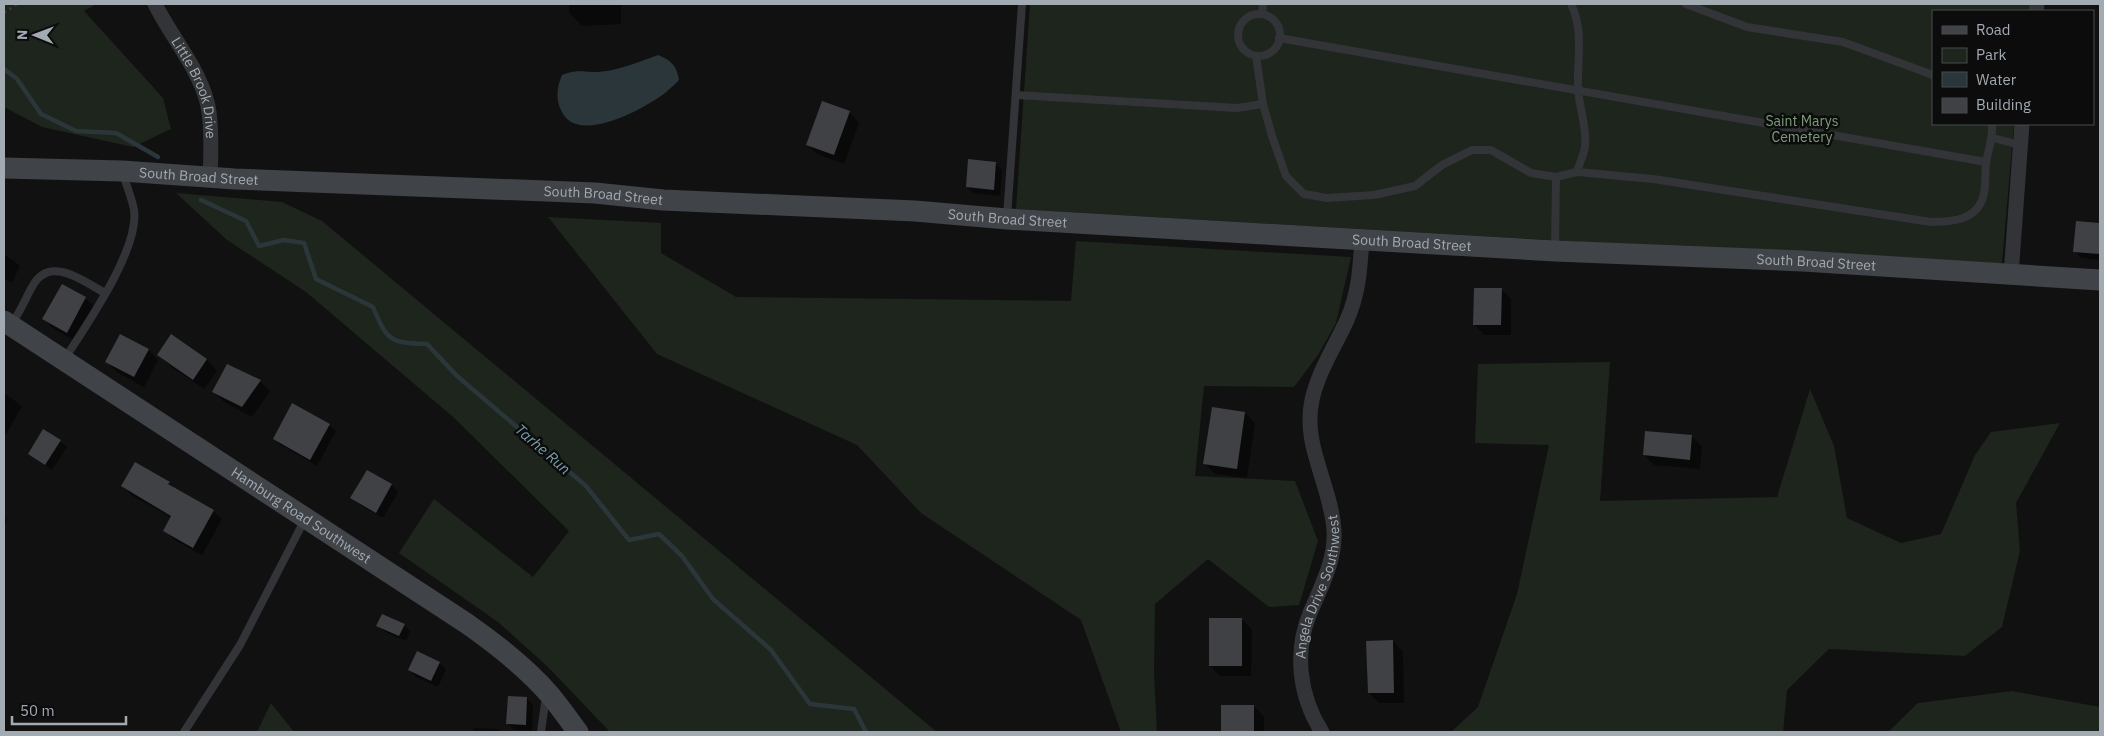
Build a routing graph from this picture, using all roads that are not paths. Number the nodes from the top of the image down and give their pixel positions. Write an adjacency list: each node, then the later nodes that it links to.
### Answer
1 (155, 4): 24 (street, Little Brook Drive)
2 (1022, 4): 13 (lane)
3 (1262, 4): 8 (lane)
4 (1571, 4): 7 (lane)
5 (1580, 4): 7 (lane)
6 (1686, 4): 11 (lane)
7 (1575, 12): 12 (lane)
8 (1262, 14): 9 (lane); 10 (lane)
9 (1279, 38): 10 (lane); 12 (lane)
10 (1256, 56): 14 (lane)
11 (1932, 75)
12 (1578, 90): 19 (lane); 22 (lane)
13 (1016, 95): 14 (lane); 25 (lane)
14 (1263, 104): 23 (lane)
15 (1992, 125): 17 (lane)
16 (2022, 125): 18 (street)
17 (1993, 138): 18 (lane); 19 (lane)
18 (2020, 145): 28 (street)
19 (1986, 162): 22 (lane)
20 (4, 168): 21 (street, South Broad Street)
21 (122, 171): 24 (street, South Broad Street); 30 (lane)
22 (1576, 172): 23 (lane)
23 (1556, 177): 27 (lane)
24 (210, 178): 25 (street, South Broad Street)
25 (1007, 219): 26 (street, South Broad Street)
26 (1362, 239): 27 (street, South Broad Street); 38 (street, Angela Drive Southwest)
27 (1555, 251): 28 (street, South Broad Street)
28 (2011, 275): 29 (street, South Broad Street)
29 (2100, 280)
30 (106, 292): 31 (lane); 32 (lane)
31 (7, 323): 32 (street, Hamburg Road Southwest)
32 (64, 361): 33 (street, Hamburg Road Southwest)
33 (306, 518): 34 (street, Hamburg Road Southwest); 35 (lane)
34 (547, 692): 36 (lane); 37 (street, Hamburg Road Southwest)
35 (184, 732)
36 (541, 732)
37 (578, 732)
38 (1322, 732)

